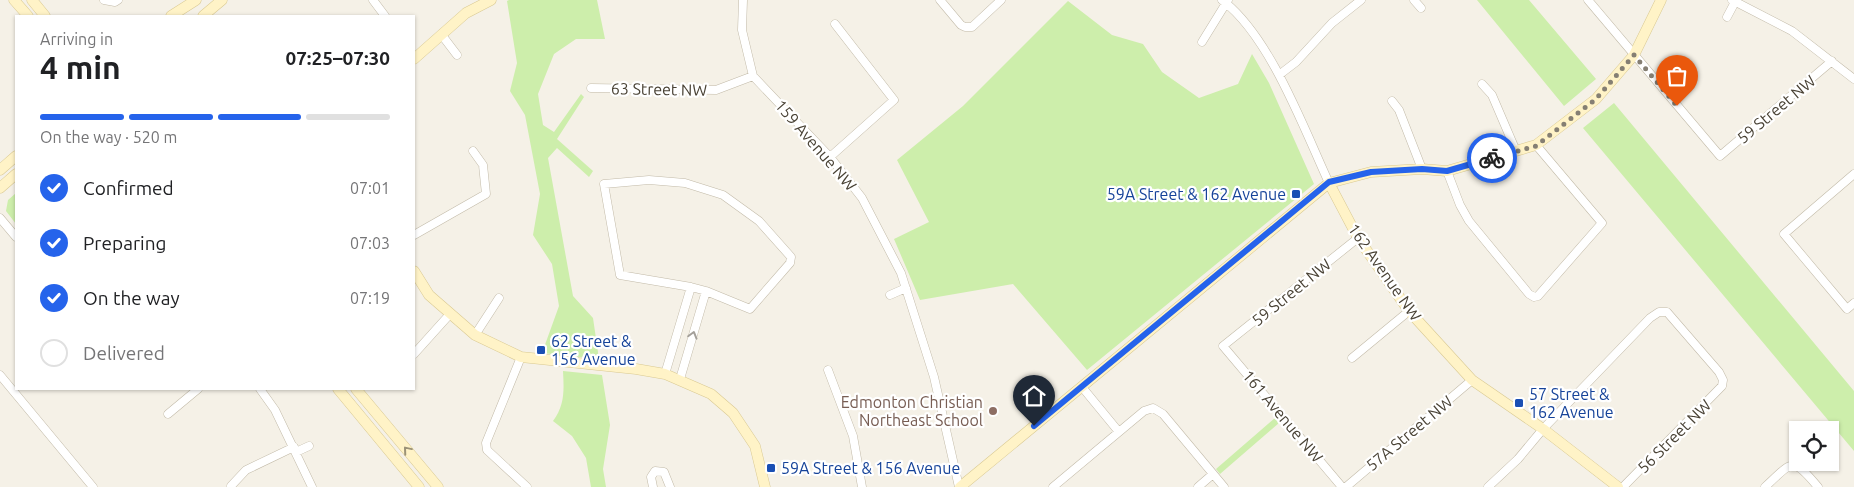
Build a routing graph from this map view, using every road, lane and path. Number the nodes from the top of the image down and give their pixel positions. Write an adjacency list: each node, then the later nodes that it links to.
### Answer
1 (8, 0): 21 (street)
2 (14, 0): 22 (street)
3 (32, 0): 23 (street)
4 (104, 0): 17 (street)
5 (196, 0): 24 (street)
6 (201, 0): 25 (street)
7 (222, 0): 26 (street)
8 (374, 0): 27 (street)
9 (491, 0): 30 (street)
10 (743, 0): 37 (street, 159 Avenue NW)
11 (940, 0): 12 (street)
12 (1001, 0)
13 (1361, 0): 36 (street)
14 (1414, 0): 20 (street)
15 (1588, 0): 32 (street)
16 (1661, 0): 32 (street)
17 (116, 1)
18 (1225, 1): 31 (street); 36 (street, 162 Avenue NW)
19 (1733, 1): 28 (street); 35 (street)
20 (1421, 8)
21 (19, 15)
22 (27, 15)
23 (44, 15)
24 (173, 15)
25 (183, 15)
26 (204, 15)
27 (384, 15)
28 (1727, 17)
29 (835, 24): 46 (street)
30 (441, 34): 33 (street); 34 (street)
31 (1202, 42)
32 (1634, 55): 35 (street, 59 Street NW); 42 (street)
33 (457, 56)
34 (415, 57)
35 (1832, 61): 38 (street)
36 (1278, 75): 52 (street, 162 Avenue NW)
37 (754, 76): 40 (street, 63 Street NW); 46 (street, 159 Avenue NW)
38 (1854, 79)
39 (1482, 84): 44 (street)
40 (591, 88)
41 (1392, 101): 47 (street)
42 (1536, 146): 44 (street); 49 (street)
43 (473, 150): 55 (street)
44 (1516, 151): 49 (street)
45 (15, 157): 48 (street)
46 (830, 157): 60 (street, 159 Avenue NW)
47 (1422, 169): 49 (street); 52 (street)
48 (0, 170)
49 (1447, 171)
50 (1854, 174): 64 (street)
51 (15, 175): 53 (street)
52 (1329, 182): 57 (street, 162 Avenue NW); 77 (street)
53 (0, 188)
54 (0, 218): 56 (street)
55 (415, 234)
56 (15, 236)
57 (1358, 238): 65 (street, 162 Avenue NW); 68 (street, 59 Street NW)
58 (415, 273): 66 (street)
59 (691, 287): 61 (street); 61 (street); 73 (street)
60 (906, 288): 62 (street); 98 (street, 159 Avenue NW)
61 (706, 291): 75 (street, one-way to 61)
62 (890, 295)
63 (499, 298): 67 (street)
64 (1854, 303)
65 (1409, 311): 71 (street); 76 (street, 162 Avenue NW)
66 (450, 314): 67 (street); 69 (street)
67 (475, 335): 70 (street)
68 (1223, 346): 102 (street, 161 Avenue NW)
69 (415, 353)
70 (520, 357): 73 (street); 93 (street)
71 (1352, 358)
72 (828, 370): 97 (street)
73 (665, 374): 75 (street)
74 (0, 375): 89 (street)
75 (680, 379): 96 (street)
76 (1472, 380): 83 (street, 162 Avenue NW); 103 (street, 57A Street NW)
77 (1082, 387): 84 (street); 98 (street)
78 (197, 390): 82 (street)
79 (261, 390): 86 (street)
80 (339, 390): 91 (street)
81 (357, 390): 92 (street, one-way to 81)
82 (168, 414)
83 (1543, 430): 104 (street); 105 (street, 162 Avenue NW); 106 (street, 56 Street NW)
84 (1119, 432): 87 (street); 99 (street)
85 (309, 446): 86 (street)
86 (295, 450): 88 (street); 90 (street)
87 (1213, 474): 100 (street); 101 (street)
88 (231, 486)
89 (93, 487)
90 (312, 487)
91 (419, 487)
92 (438, 487)
93 (527, 487)
94 (653, 487): 95 (street)
95 (670, 487)
96 (765, 487)
97 (862, 487)
98 (960, 487)
99 (1053, 487)
100 (1198, 487)
101 (1224, 487)
102 (1342, 487)
103 (1346, 487)
104 (1488, 487)
105 (1618, 487)
106 (1623, 487)
107 (1765, 487): 108 (street)
108 (1818, 487)

